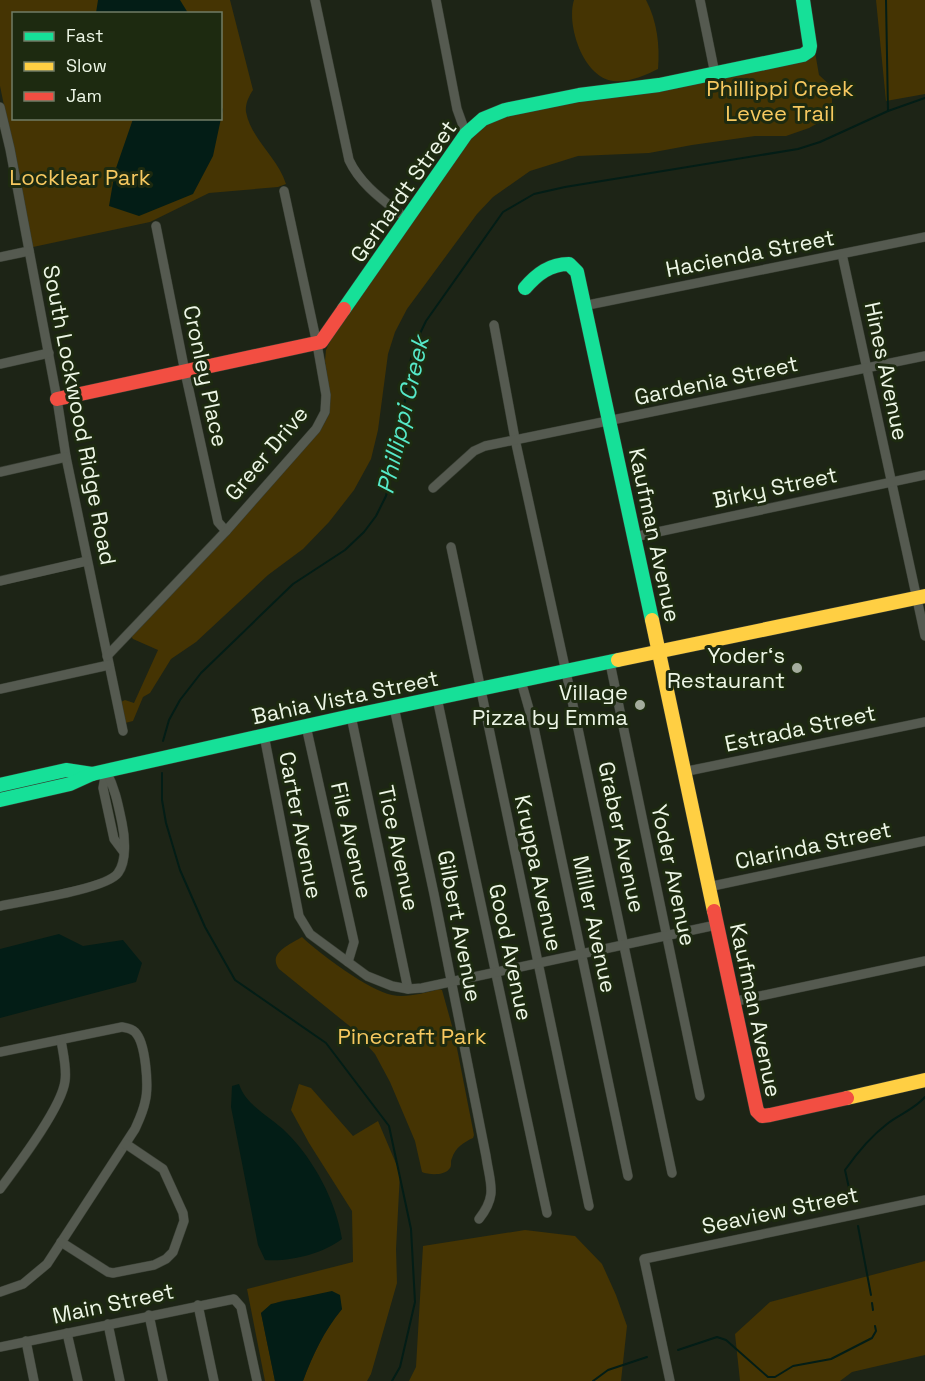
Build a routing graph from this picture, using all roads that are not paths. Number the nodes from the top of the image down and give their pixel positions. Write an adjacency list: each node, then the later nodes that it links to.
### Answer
1 (315, 0): 11 (street)
2 (437, 0): 7 (street)
3 (700, 0): 5 (street)
4 (803, 0): 5 (street, Gerhardt Street)
5 (715, 74): 7 (street, Gerhardt Street)
6 (0, 107): 8 (street, South Lockwood Ridge Road)
7 (466, 134): 11 (street, Gerhardt Street)
8 (10, 150): 9 (street); 14 (street, South Lockwood Ridge Road)
9 (0, 152)
10 (284, 191): 20 (street, Greer Drive)
11 (408, 220): 20 (street, Gerhardt Street)
12 (156, 226): 25 (street, Cronley Place)
13 (925, 237): 15 (street, Hacienda Street)
14 (29, 250): 16 (street); 21 (street, South Lockwood Ridge Road)
15 (842, 254): 18 (street, Hacienda Street); 24 (street, Hines Avenue)
16 (0, 257)
17 (525, 288): 18 (street, Kaufman Avenue)
18 (584, 306): 27 (street, Kaufman Avenue)
19 (494, 325): 28 (street, Graber Avenue)
20 (317, 344): 25 (street); 34 (street, Greer Drive)
21 (49, 353): 23 (street); 26 (street, South Lockwood Ridge Road)
22 (925, 356): 24 (street, Gardenia Street)
23 (0, 364)
24 (867, 368): 27 (street, Gardenia Street); 32 (street, Hines Avenue)
25 (185, 372): 26 (street); 34 (street, Cronley Place)
26 (57, 399): 29 (street, South Lockwood Ridge Road)
27 (608, 422): 28 (street, Gardenia Street); 35 (street, Kaufman Avenue)
28 (515, 439): 33 (street); 44 (street, Graber Avenue)
29 (66, 457): 30 (street); 37 (street, South Lockwood Ridge Road)
30 (0, 472)
31 (925, 475): 32 (street, Birky Street)
32 (891, 482): 35 (street, Birky Street); 39 (street, Hines Avenue)
33 (433, 488)
34 (226, 531): 42 (street, Greer Drive)
35 (634, 537): 41 (street, Kaufman Avenue)
36 (451, 547): 47 (street, Kruppa Avenue)
37 (87, 561): 38 (street); 42 (street, South Lockwood Ridge Road)
38 (0, 581)
39 (921, 597): 40 (street, Hines Avenue); 41 (street, Bahia Vista Street)
40 (925, 636)
41 (659, 653): 43 (street, Bahia Vista Street); 56 (street, Kaufman Avenue)
42 (108, 660): 46 (street); 53 (street, South Lockwood Ridge Road)
43 (610, 663): 44 (street, Bahia Vista Street); 64 (street, Yoder Avenue)
44 (566, 672): 45 (street, Bahia Vista Street); 65 (street, Graber Avenue)
45 (521, 681): 47 (street, Bahia Vista Street); 66 (street, Miller Avenue)
46 (0, 689)
47 (481, 689): 48 (street, Bahia Vista Street); 69 (street, Kruppa Avenue)
48 (437, 698): 49 (street, Bahia Vista Street); 70 (street, Good Avenue)
49 (394, 707): 50 (street, Bahia Vista Street); 71 (street, Gilbert Avenue)
50 (351, 716): 52 (street, Bahia Vista Street); 72 (street, Tice Avenue)
51 (925, 722): 56 (street, Estrada Street)
52 (306, 726): 54 (street, Bahia Vista Street); 68 (street, File Avenue)
53 (123, 731)
54 (264, 735): 55 (street, Bahia Vista Street); 68 (street, Carter Avenue)
55 (106, 771): 57 (street, Bahia Vista Street); 62 (street)
56 (683, 772): 61 (street, Kaufman Avenue)
57 (92, 774): 58 (street, Bahia Vista Street); 59 (street, Bahia Vista Street)
58 (0, 785)
59 (0, 800)
60 (925, 841): 61 (street, Clarinda Street)
61 (708, 887): 63 (street, Kaufman Avenue)
62 (0, 906)
63 (716, 925): 64 (street); 73 (street, Kaufman Avenue)
64 (667, 936): 65 (street); 77 (street, Yoder Avenue)
65 (624, 945): 66 (street); 79 (street, Graber Avenue)
66 (581, 955): 69 (street); 80 (street, Miller Avenue)
67 (925, 961): 73 (street)
68 (348, 962): 72 (street, Carter Avenue)
69 (538, 964): 70 (street); 83 (street, Kruppa Avenue)
70 (495, 974): 71 (street); 84 (street, Good Avenue)
71 (452, 983): 72 (street); 85 (street, Gilbert Avenue)
72 (408, 989)
73 (732, 1002): 76 (street, Kaufman Avenue)
74 (61, 1040): 75 (street); 78 (street); 81 (street)
75 (0, 1052)
76 (925, 1080)
77 (700, 1096)
78 (126, 1144): 86 (street); 86 (street)
79 (672, 1173)
80 (627, 1176)
81 (0, 1189)
82 (925, 1200): 100 (street, Seaview Street)
83 (589, 1206)
84 (547, 1213)
85 (479, 1220)
86 (61, 1242): 87 (street)
87 (0, 1292)
88 (198, 1305): 89 (street, Main Street); 98 (street); 99 (street, Main Street)
89 (149, 1315): 90 (street, Main Street); 97 (street)
90 (108, 1324): 91 (street, Main Street); 96 (street)
91 (67, 1333): 92 (street, Main Street); 95 (street)
92 (26, 1341): 93 (street, Main Street); 94 (street)
93 (0, 1347)
94 (34, 1381)
95 (78, 1381)
96 (120, 1381)
97 (164, 1381)
98 (214, 1381)
99 (256, 1381)
100 (670, 1381)

